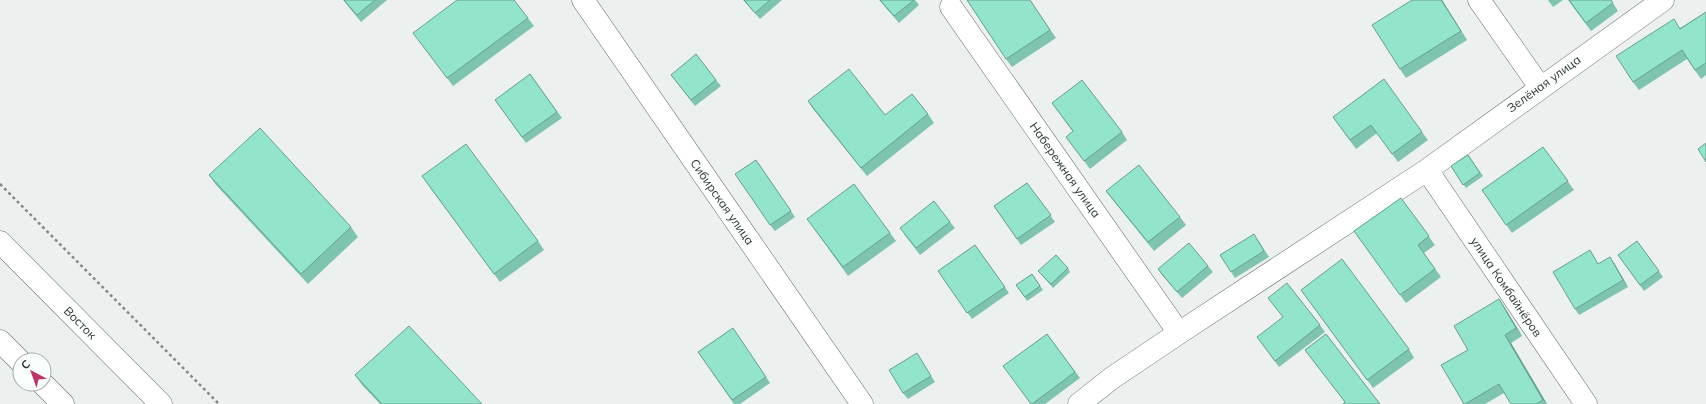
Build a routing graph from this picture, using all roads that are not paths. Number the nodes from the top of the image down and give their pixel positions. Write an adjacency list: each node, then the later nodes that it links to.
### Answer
1 (583, 0): 14 (main road, Сибирская улица)
2 (1479, 0): 5 (main road)
3 (1662, 0): 5 (main road, Зелёная улица)
4 (951, 7): 8 (main road, Набережная улица)
5 (1540, 87): 6 (main road, Зелёная улица)
6 (1427, 170): 8 (main road, Зелёная улица); 16 (main road, улица Комбайнёров)
7 (0, 242): 13 (main road, Восток)
8 (1179, 333): 15 (main road, Зелёная улица)
9 (0, 341): 10 (main road)
10 (12, 353)
11 (51, 392): 12 (main road)
12 (63, 404)
13 (160, 404)
14 (862, 404)
15 (1079, 404)
16 (1586, 404)

